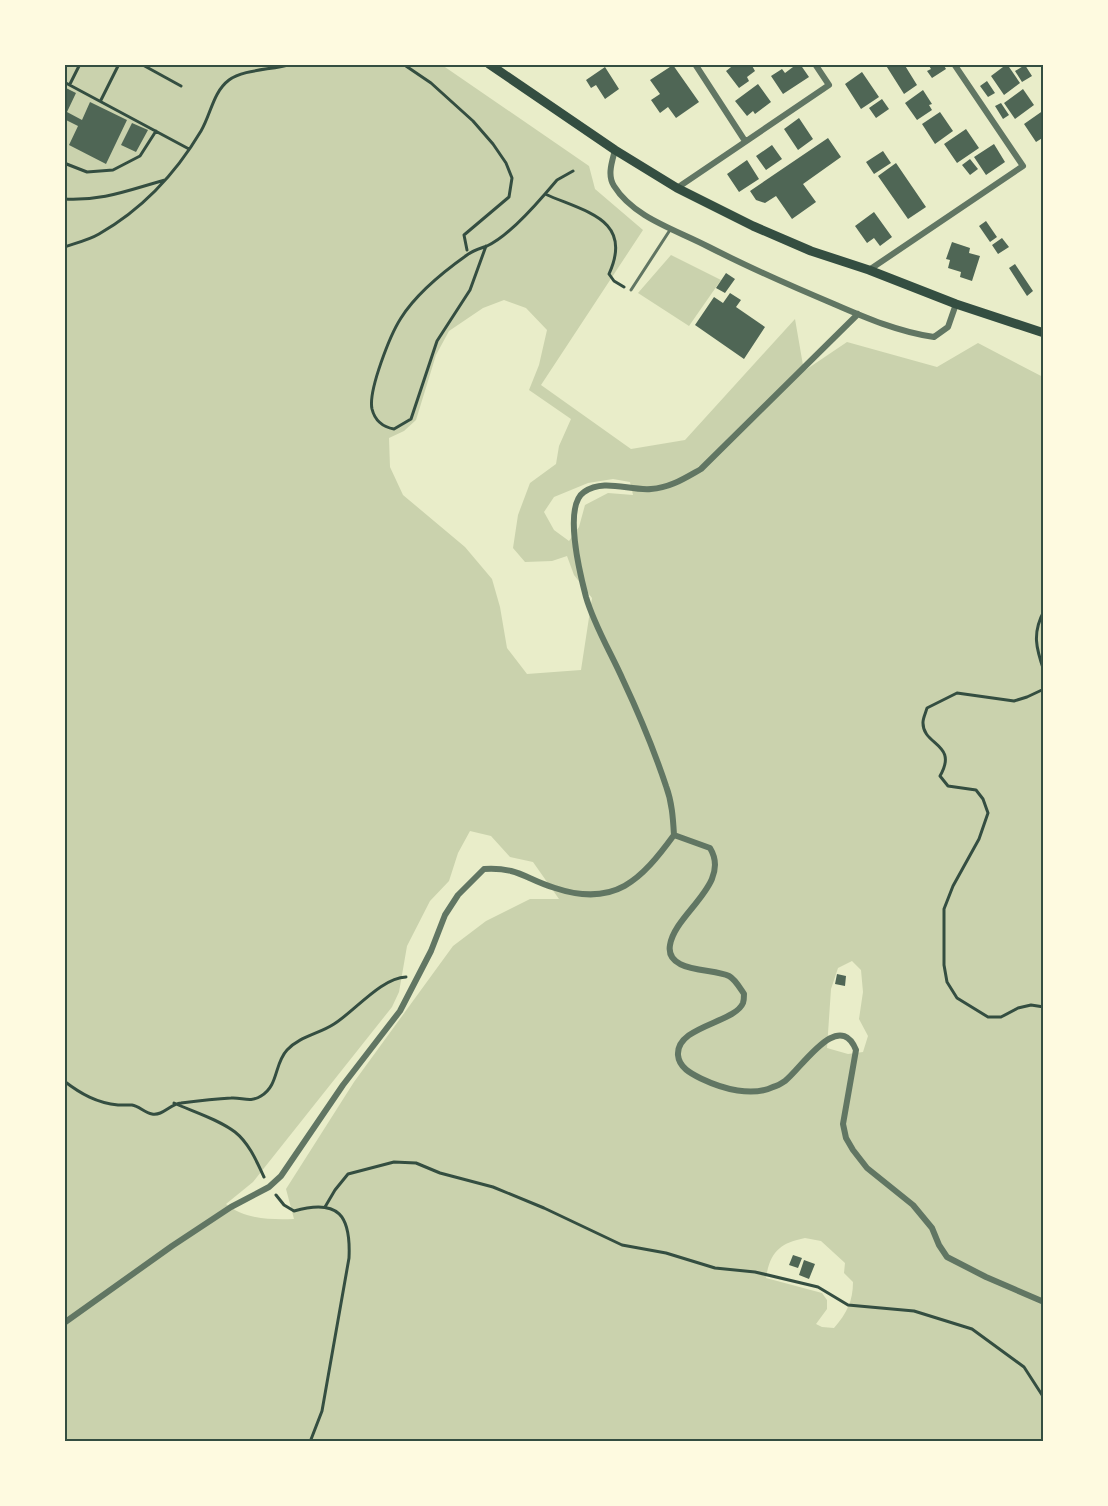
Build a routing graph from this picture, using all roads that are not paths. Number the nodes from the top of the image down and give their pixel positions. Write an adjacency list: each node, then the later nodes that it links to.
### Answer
1 (489, 64): 6 (main road)
2 (694, 64): 5 (street)
3 (815, 64): 5 (street)
4 (954, 64): 9 (street)
5 (745, 141): 7 (street)
6 (615, 150): 7 (main road); 8 (street)
7 (677, 188): 9 (main road)
8 (670, 230): 10 (lane); 12 (street)
9 (869, 270): 11 (main road)
10 (631, 290)
11 (956, 304): 12 (street); 13 (main road)
12 (858, 315): 14 (street)
13 (1044, 333)
14 (674, 835): 15 (street); 16 (street)
15 (1044, 1302)
16 (64, 1323)

